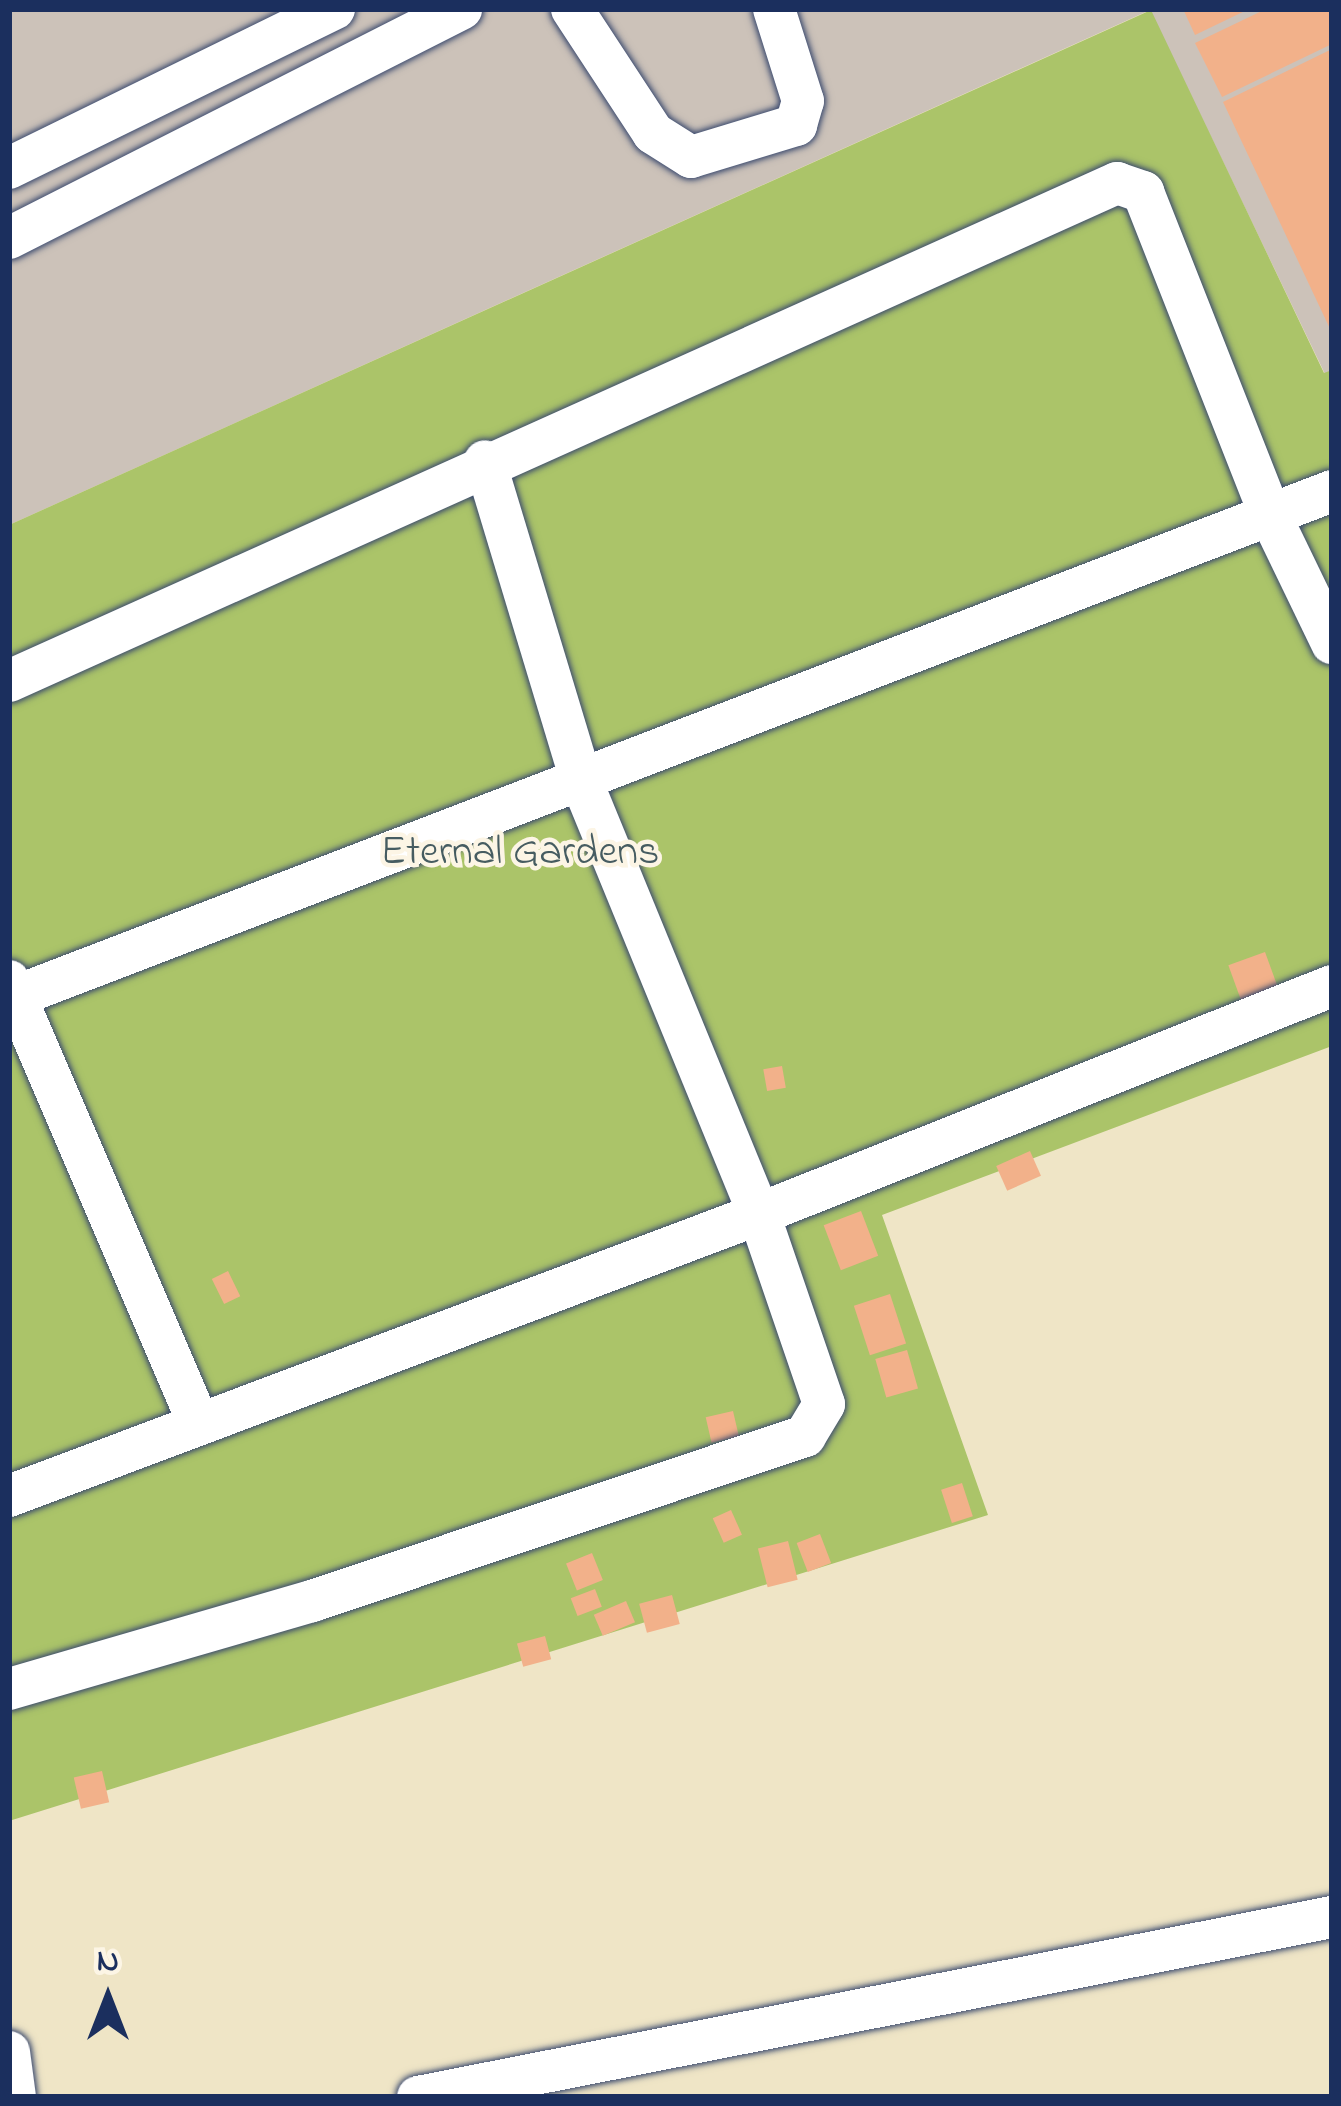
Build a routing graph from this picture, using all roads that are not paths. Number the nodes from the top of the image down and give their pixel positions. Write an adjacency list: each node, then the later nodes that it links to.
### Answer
1 (334, 9): 5 (street)
2 (461, 9): 6 (street)
3 (572, 9): 4 (street)
4 (773, 9)
5 (9, 168)
6 (9, 238)
7 (485, 461): 9 (street); 11 (street); 12 (street)
8 (1332, 490): 9 (street)
9 (1272, 519): 10 (street); 12 (street)
10 (1332, 643)
11 (9, 681)
12 (582, 783): 14 (street); 15 (street)
13 (1332, 986): 15 (street)
14 (11, 989): 16 (street)
15 (759, 1214): 16 (street); 18 (street)
16 (197, 1419): 17 (street)
17 (9, 1496)
18 (9, 1689)
19 (1332, 1918): 22 (street)
20 (9, 2052): 21 (street)
21 (15, 2097)
22 (418, 2097)

